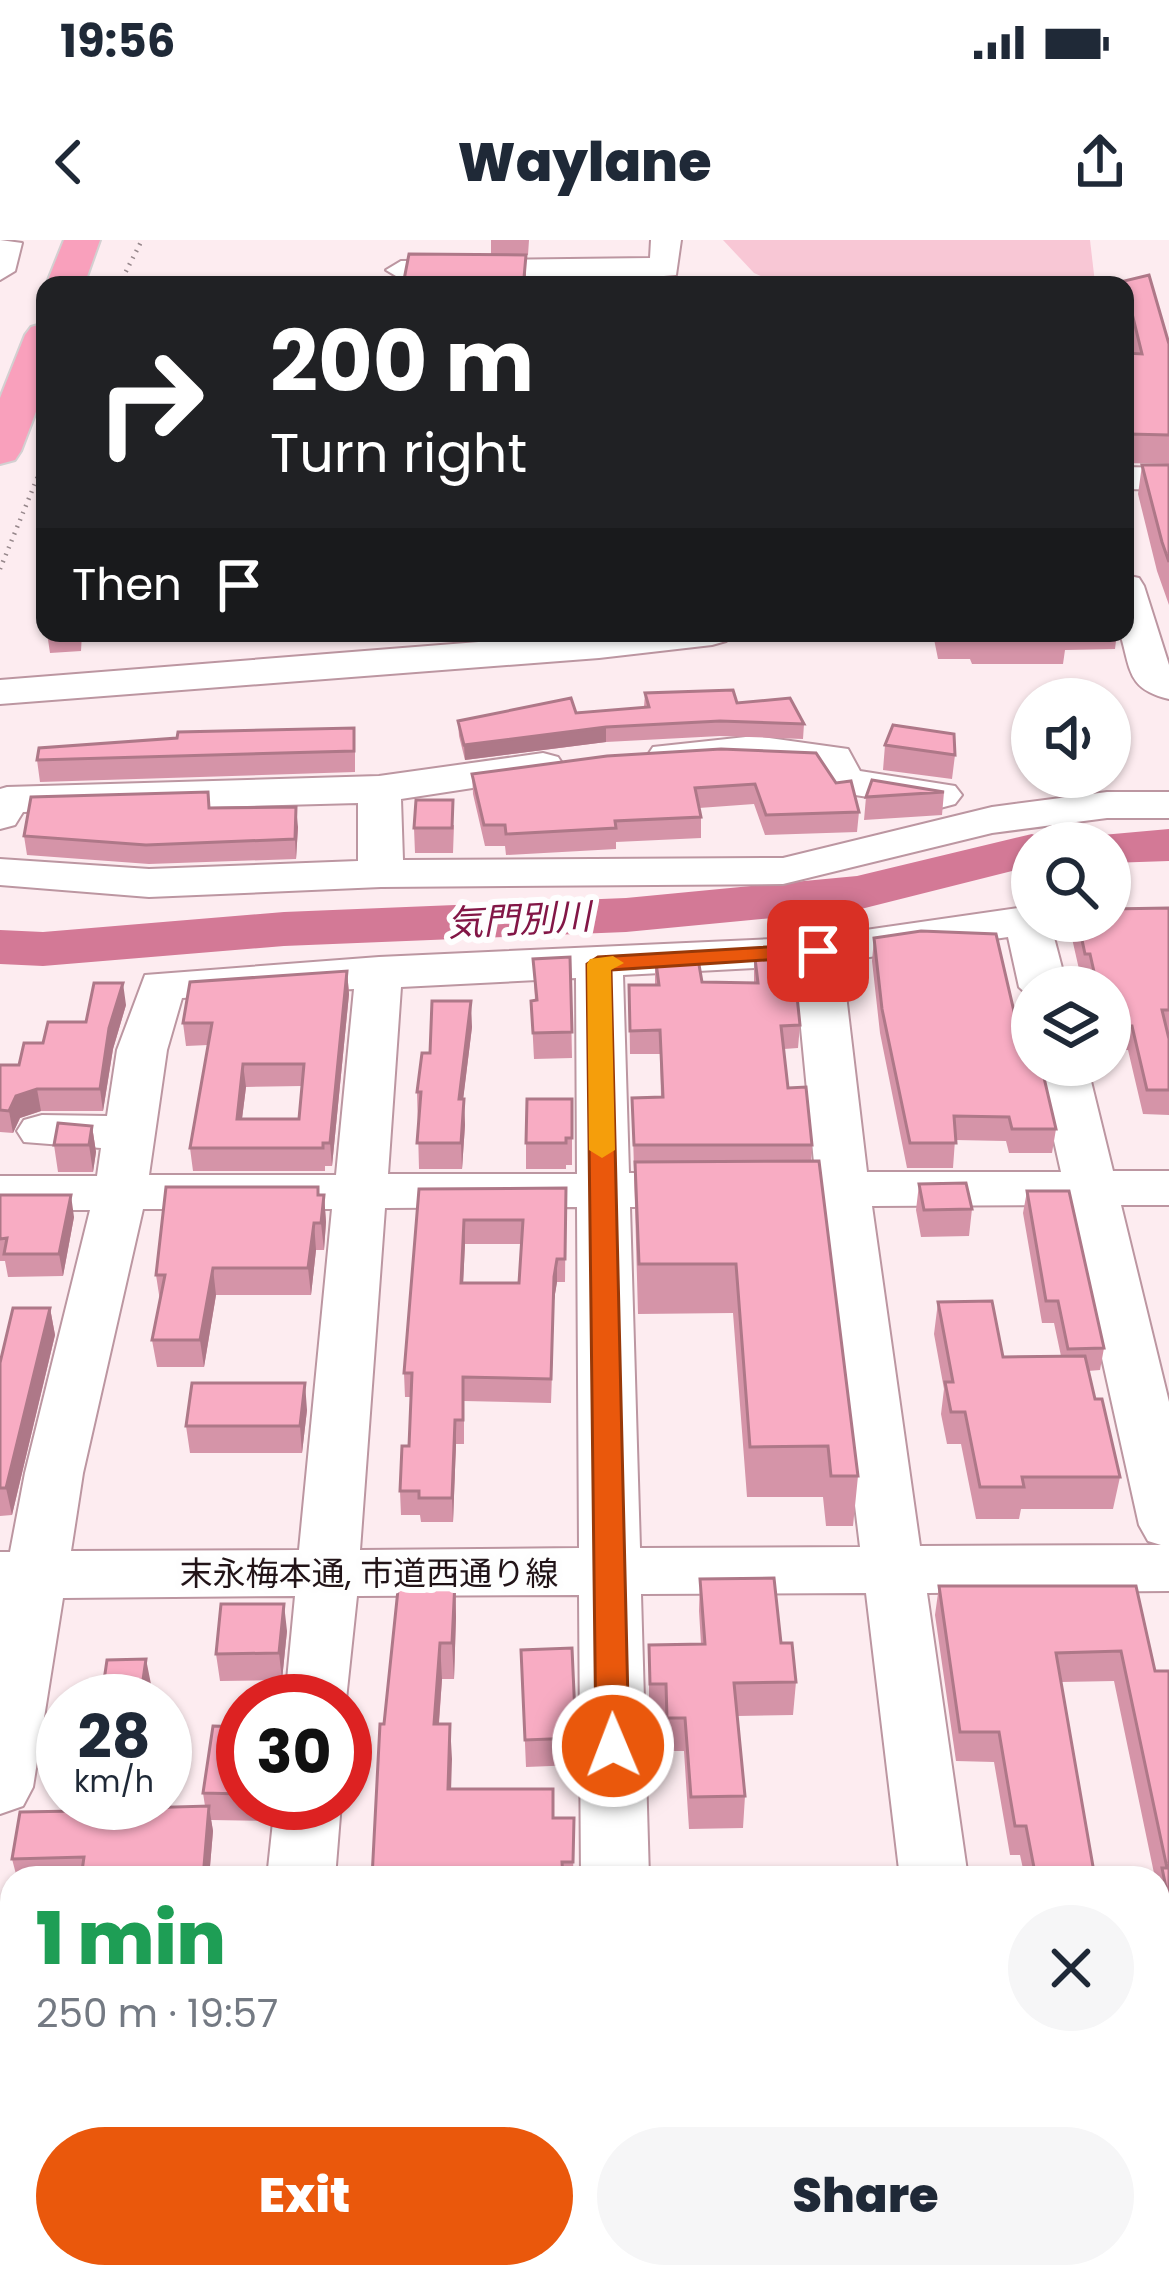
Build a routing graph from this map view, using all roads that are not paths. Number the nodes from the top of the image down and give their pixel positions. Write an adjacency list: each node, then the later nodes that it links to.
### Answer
1 (82, 240): 8 (highway)
2 (666, 240): 5 (street)
3 (0, 243): 7 (street)
4 (480, 255): 5 (street); 6 (street)
5 (615, 266)
6 (401, 270)
7 (0, 271)
8 (68, 276)
9 (36, 358): 10 (highway)
10 (0, 451)
11 (1134, 478): 12 (street)
12 (1169, 479)
13 (1134, 616): 17 (street)
14 (520, 642): 15 (street)
15 (311, 649): 16 (street); 18 (street)
16 (102, 652)
17 (1169, 687)
18 (0, 692)
19 (619, 760): 24 (street)
20 (574, 764): 21 (street)
21 (380, 789): 23 (street); 26 (street)
22 (1169, 805): 24 (street)
23 (0, 816)
24 (992, 820): 26 (street)
25 (0, 872): 26 (street)
26 (381, 874)
27 (1011, 924): 28 (street)
28 (818, 951): 29 (street); 36 (street)
29 (598, 964): 30 (street); 40 (street)
30 (379, 971): 33 (street); 39 (street)
31 (1067, 1086): 34 (street)
32 (42, 1131): 33 (street)
33 (129, 1133): 38 (street)
34 (1092, 1188): 35 (street); 36 (street); 41 (street)
35 (1169, 1188)
36 (843, 1189): 40 (street); 44 (street)
37 (0, 1193): 38 (street)
38 (120, 1193): 39 (street); 45 (street)
39 (358, 1193): 40 (street); 46 (street)
40 (604, 1193): 43 (street)
41 (1169, 1525)
42 (1169, 1568): 44 (street, 末永梅本通, 市道西通り線)
43 (610, 1570): 44 (street, 末永梅本通, 市道西通り線); 46 (street, 末永梅本通, 市道西通り線); 51 (street)
44 (893, 1570): 52 (street)
45 (20, 1574): 46 (street, 末永梅本通, 市道西通り線); 48 (street)
46 (328, 1575): 47 (street)
47 (319, 1674)
48 (0, 1786)
49 (305, 1830): 50 (street)
50 (302, 1866)
51 (615, 1866)
52 (932, 1866)

